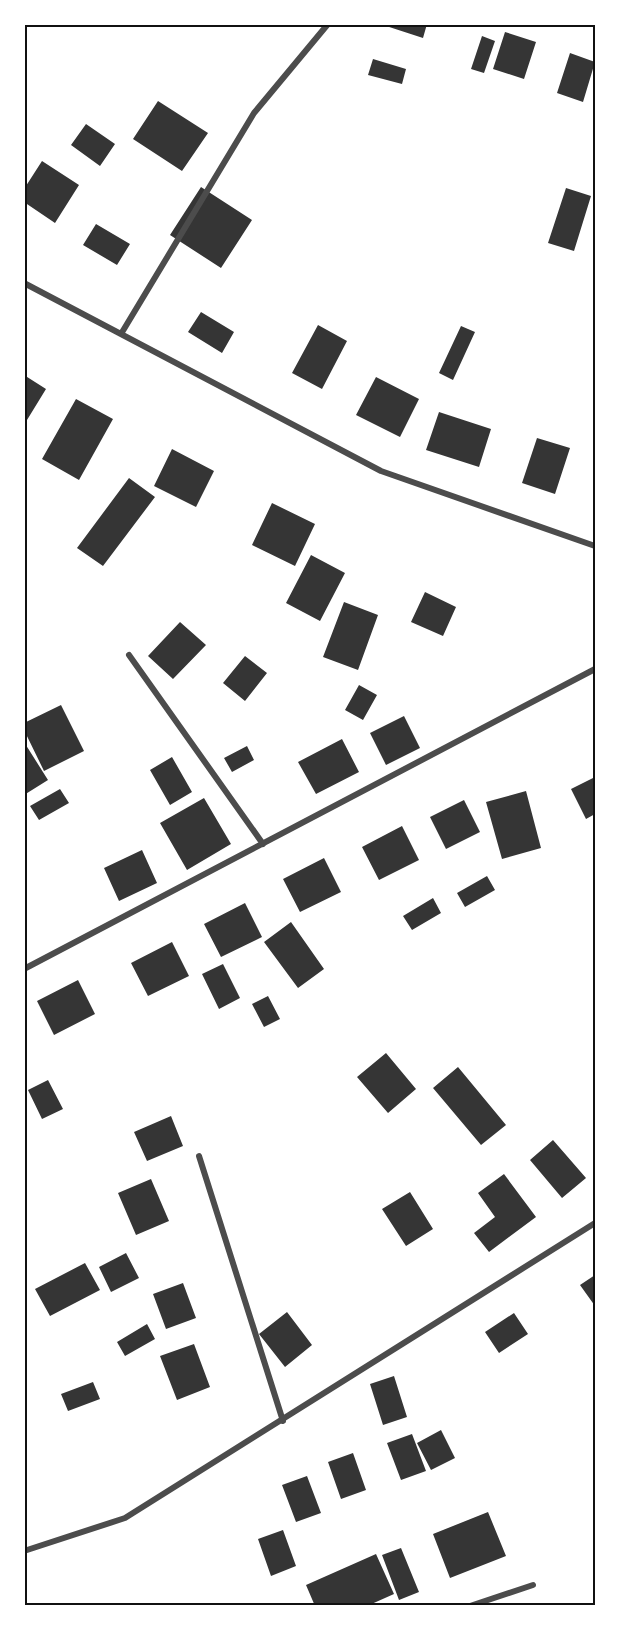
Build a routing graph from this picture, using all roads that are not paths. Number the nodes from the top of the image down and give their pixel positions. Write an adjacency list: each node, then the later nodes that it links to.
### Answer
1 (328, 24): 3 (street)
2 (24, 283): 3 (street)
3 (121, 334): 4 (street)
4 (595, 546)
5 (129, 655): 7 (street)
6 (595, 669): 7 (street)
7 (263, 844): 8 (street)
8 (24, 969)
9 (199, 1156): 11 (street)
10 (595, 1223): 11 (street)
11 (283, 1421): 12 (street)
12 (24, 1551)
13 (533, 1585): 14 (street)
14 (470, 1606)

